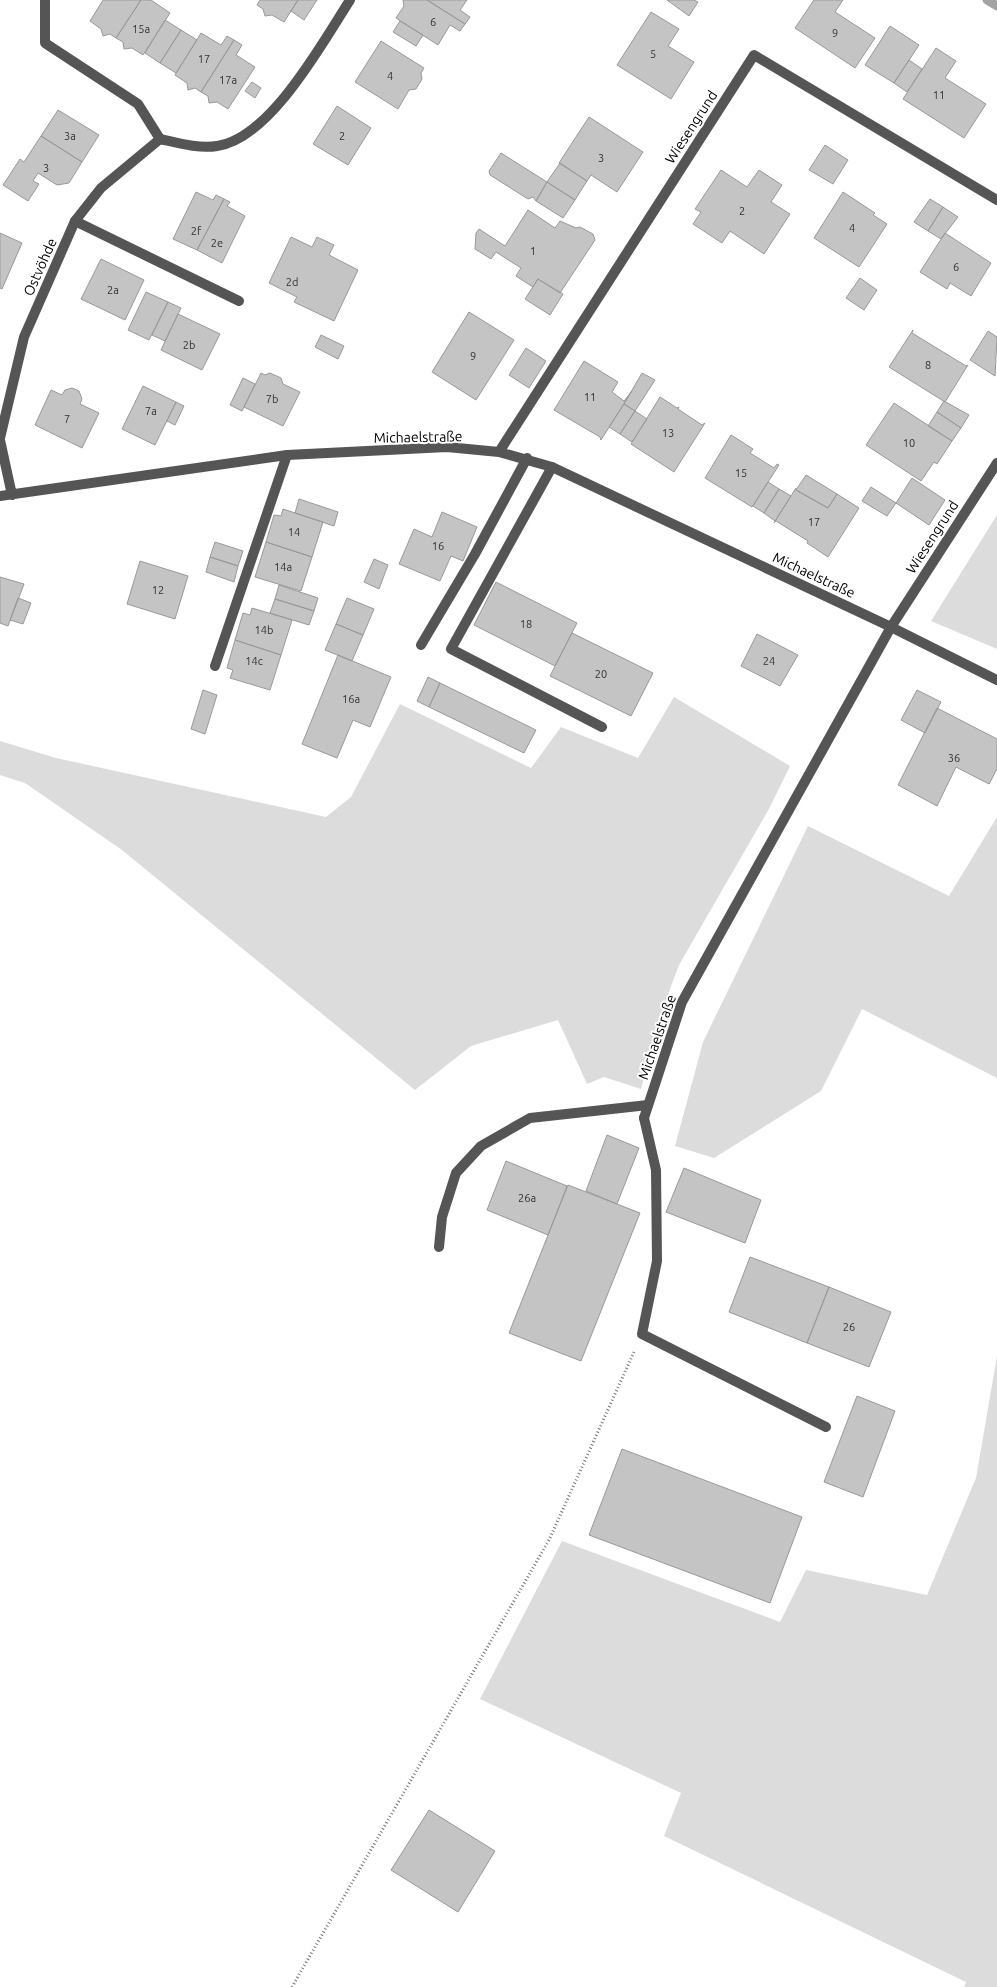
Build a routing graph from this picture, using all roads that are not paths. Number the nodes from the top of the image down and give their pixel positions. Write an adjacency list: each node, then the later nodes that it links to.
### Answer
1 (46, 0): 3 (street)
2 (350, 0): 3 (street)
3 (160, 139): 5 (street, Ostvöhde)
4 (997, 200): 8 (street, Wiesengrund)
5 (75, 221): 6 (street); 7 (street, Ostvöhde)
6 (239, 301)
7 (0, 439): 13 (street, Ostvöhde)
8 (500, 452): 9 (street, Michaelstraße); 10 (street, Michaelstraße)
9 (287, 455): 13 (street, Michaelstraße); 17 (street)
10 (526, 458): 12 (street, Michaelstraße); 16 (street)
11 (997, 463): 15 (street, Wiesengrund)
12 (552, 467): 15 (street, Michaelstraße); 19 (street)
13 (12, 495): 14 (street, Michaelstraße)
14 (0, 496)
15 (891, 627): 18 (street, Michaelstraße); 20 (street, Michaelstraße)
16 (421, 645)
17 (215, 666)
18 (997, 680)
19 (602, 727)
20 (648, 1105): 21 (street); 22 (street, Michaelstraße)
21 (439, 1247)
22 (826, 1427)

